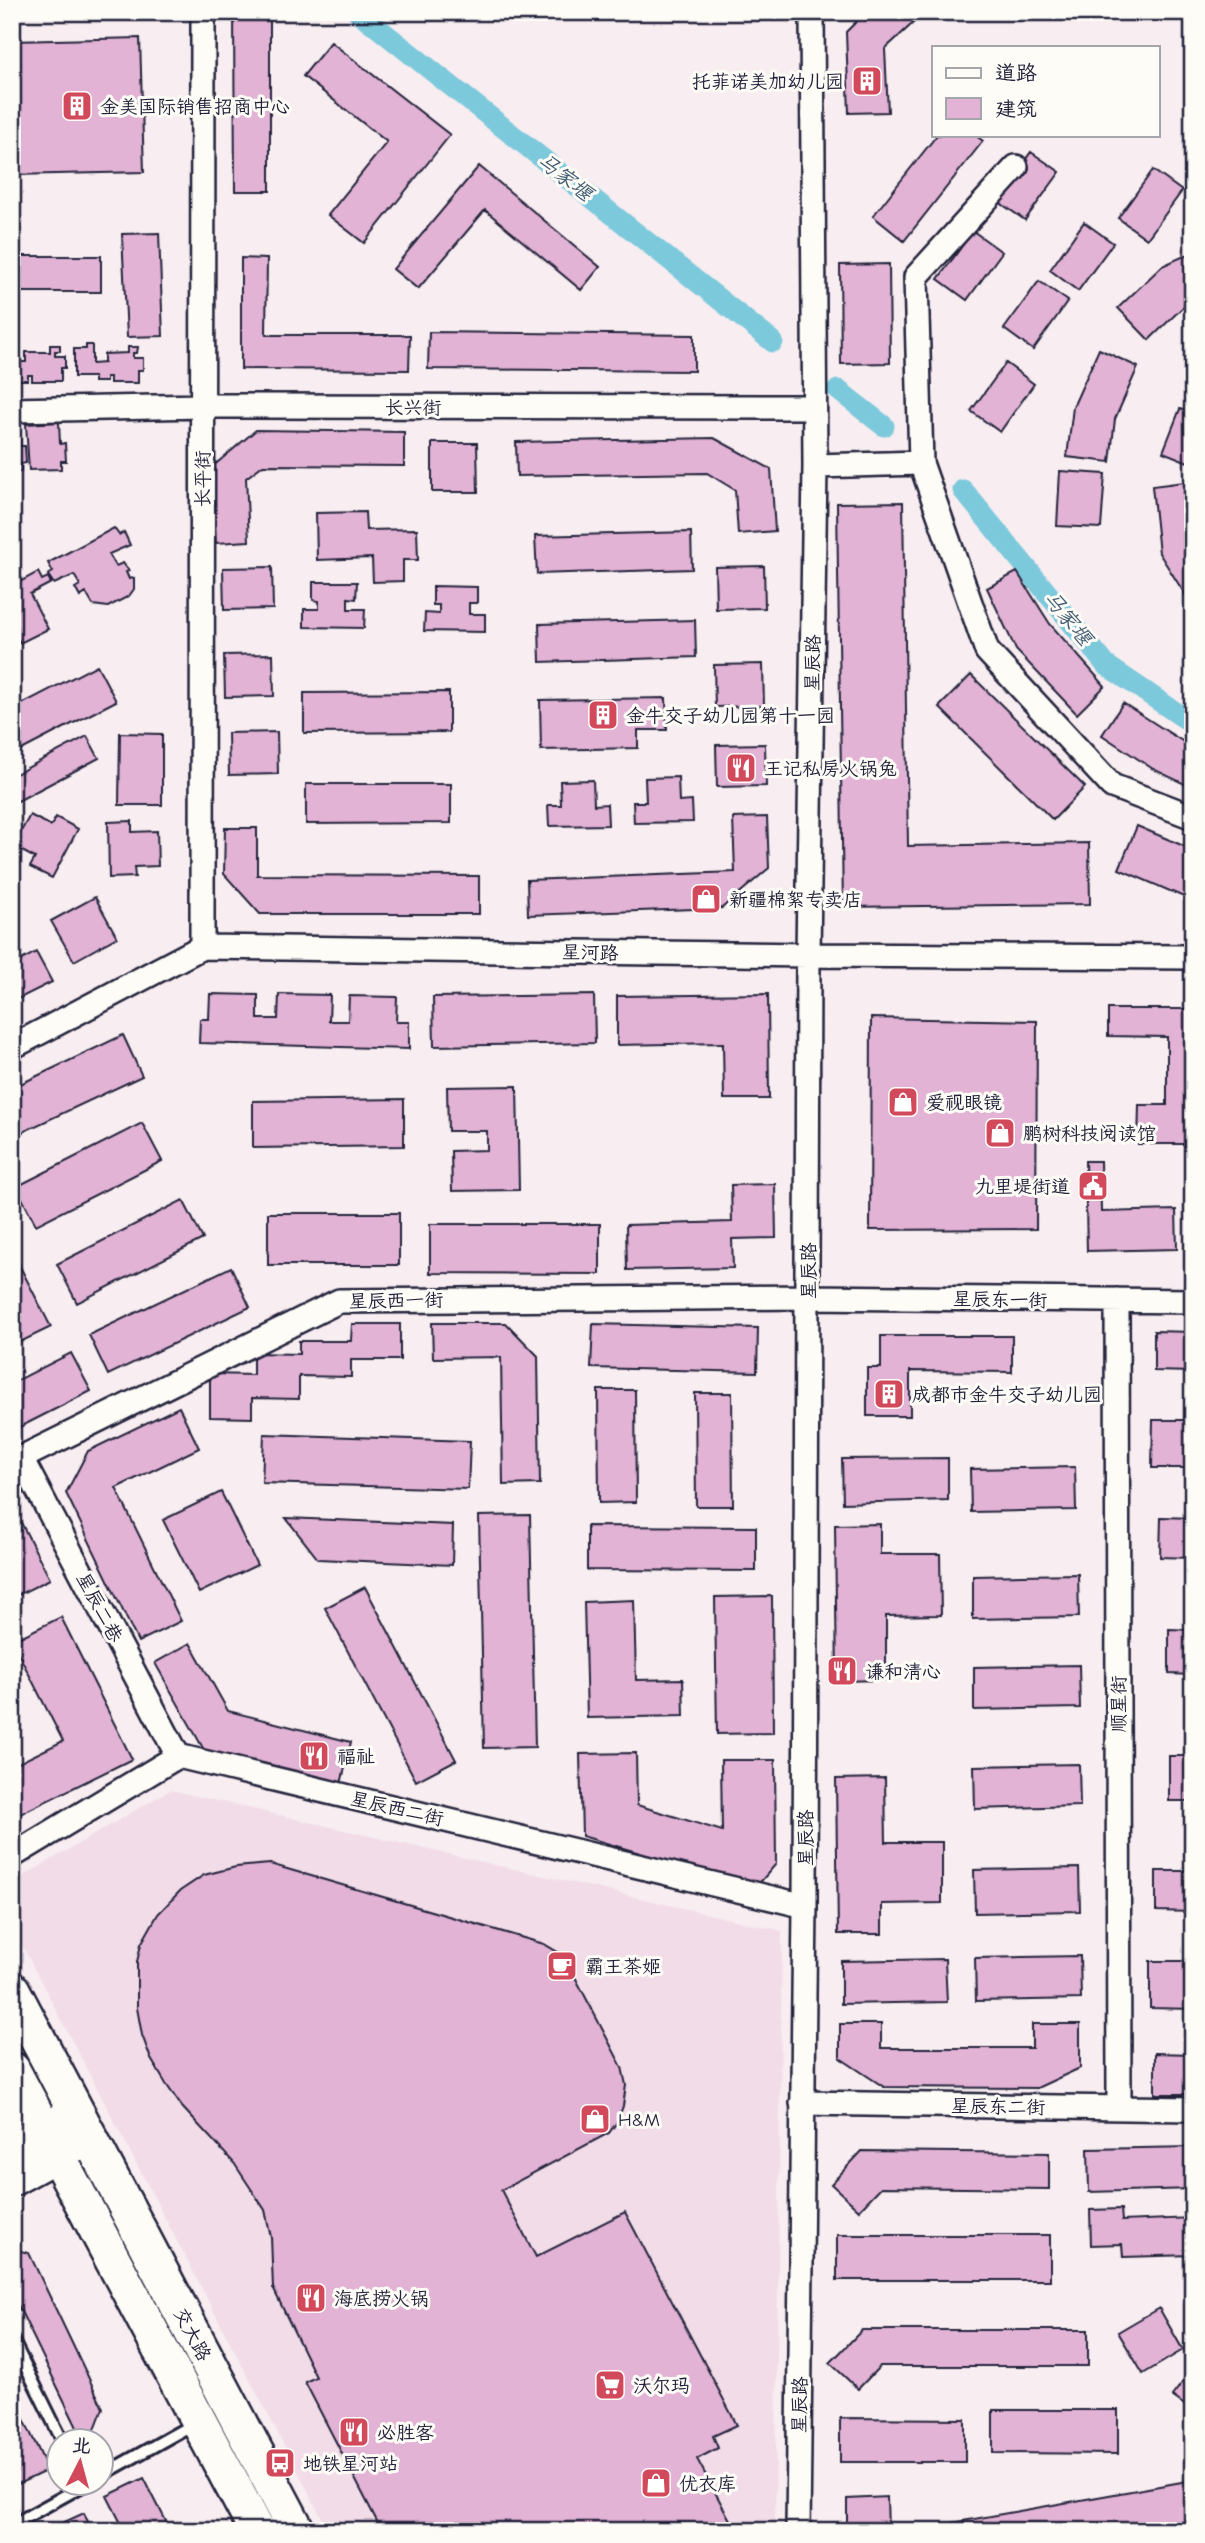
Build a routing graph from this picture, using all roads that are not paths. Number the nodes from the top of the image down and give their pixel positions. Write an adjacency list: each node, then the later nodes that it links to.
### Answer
1 (203, 12): 4 (street, 长平街)
2 (813, 12): 5 (street, 星辰路)
3 (1016, 167): 7 (street)
4 (202, 406): 5 (street, 长兴街); 6 (street, 长兴街); 10 (street, 长平街)
5 (814, 407): 8 (street, 星辰路)
6 (12, 410)
7 (921, 464): 8 (street); 9 (street)
8 (815, 466): 11 (street, 星辰路)
9 (1193, 817)
10 (202, 947): 11 (street, 星河路); 13 (street, 星河路)
11 (808, 955): 12 (street, 星河路); 14 (street, 星辰路)
12 (1193, 957)
13 (12, 1047)
14 (808, 1297): 15 (street, 星辰东一街); 17 (street, 星辰西一街); 20 (street, 星辰路)
15 (1117, 1300): 16 (street, 星辰东一街); 24 (street, 顺星街)
16 (1193, 1301)
17 (21, 1458): 18 (street, 星辰二巷)
18 (178, 1756): 19 (street); 20 (street, 星辰西二街)
19 (12, 1856)
20 (805, 1906): 23 (street, 星辰路)
21 (12, 1990): 26 (main road, 交大路)
22 (12, 2070): 27 (main road, 交大路)
23 (802, 2103): 24 (street, 星辰东二街); 40 (street, 星辰路)
24 (1119, 2107): 25 (street, 星辰东二街)
25 (1193, 2109)
26 (83, 2125): 27 (main road); 39 (main road, 交大路)
27 (51, 2141): 28 (main road); 29 (main road); 31 (main road, 交大路)
28 (12, 2146)
29 (12, 2178)
30 (12, 2339): 32 (lane)
31 (201, 2420): 33 (lane); 38 (main road, 交大路)
32 (56, 2428)
33 (116, 2467)
34 (60, 2498): 35 (lane)
35 (23, 2519): 36 (lane); 37 (lane)
36 (12, 2525)
37 (30, 2531)
38 (257, 2531)
39 (297, 2531)
40 (798, 2531)

